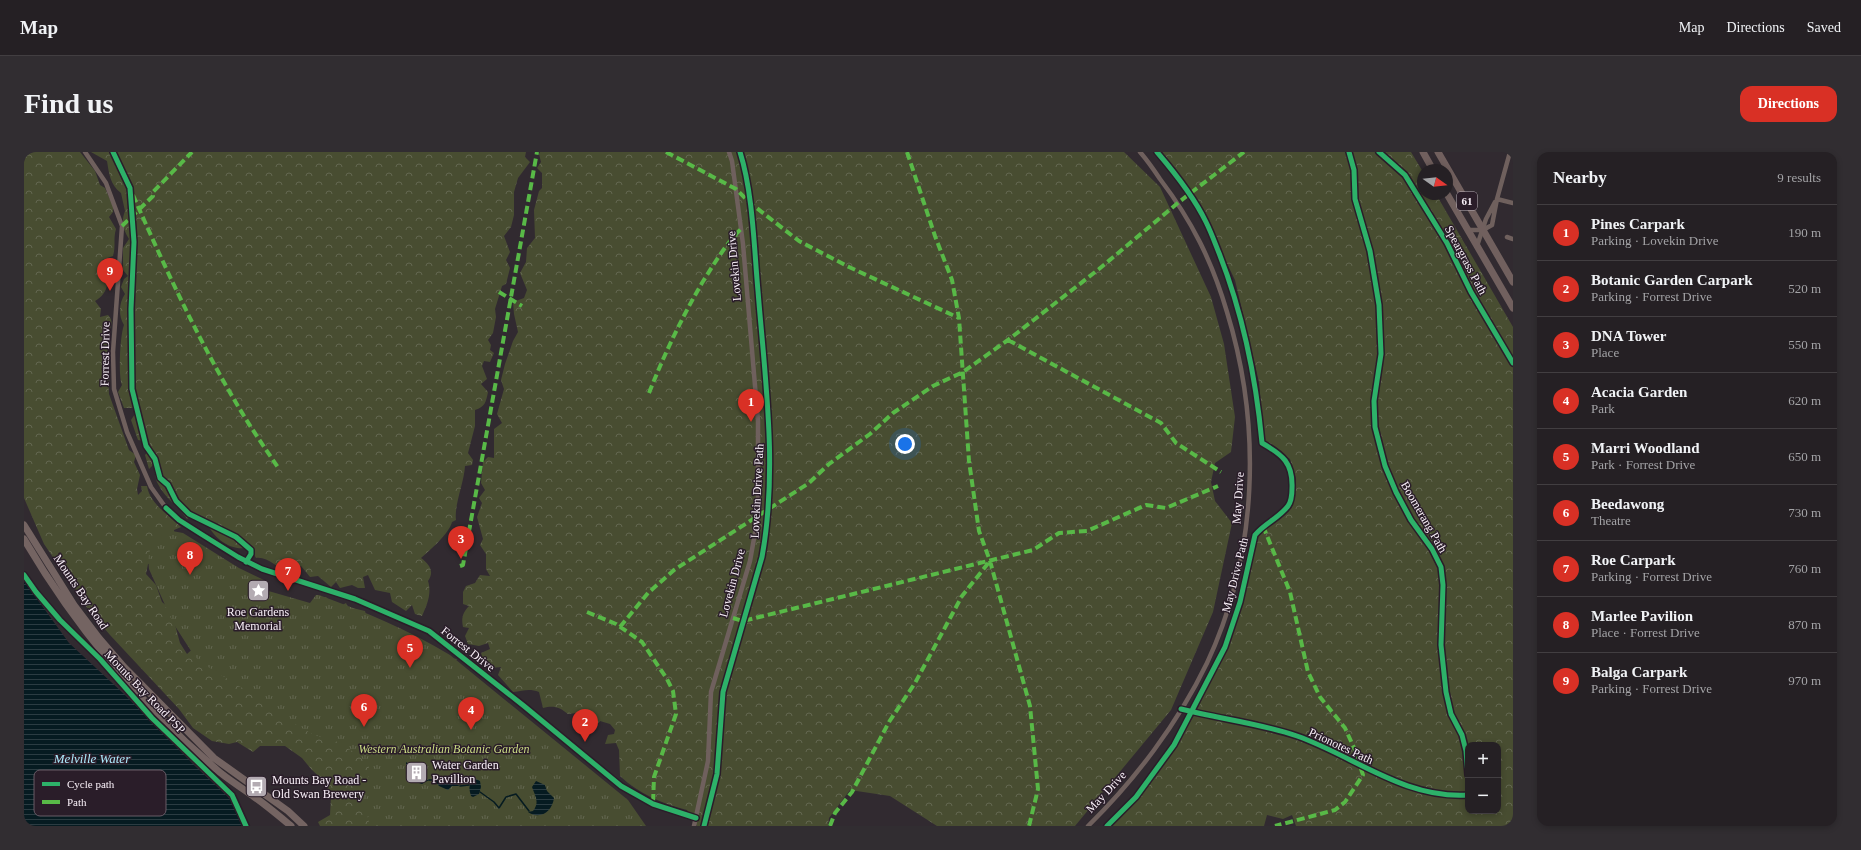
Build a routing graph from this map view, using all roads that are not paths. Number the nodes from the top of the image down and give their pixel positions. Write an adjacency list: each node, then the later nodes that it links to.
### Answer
1 (85, 152): 20 (street, Forrest Drive)
2 (729, 152): 20 (street, Lovekin Drive)
3 (1140, 152): 24 (street, May Drive)
4 (1423, 152): 7 (main road)
5 (1438, 152): 12 (main road, 61)
6 (1510, 152): 8 (street)
7 (1430, 164)
8 (1497, 199): 10 (street); 12 (street)
9 (1450, 200): 11 (main road, 61)
10 (1513, 203)
11 (1468, 230): 12 (street); 15 (main road, 61)
12 (1483, 230): 15 (street); 16 (main road, 61)
13 (1507, 237): 14 (street)
14 (1513, 238)
15 (1477, 246): 17 (main road, 61)
16 (1513, 282)
17 (1513, 308)
18 (24, 525): 22 (highway, Mounts Bay Road)
19 (24, 539): 21 (highway, Mounts Bay Road)
20 (696, 818): 23 (street, Lovekin Drive)
21 (291, 826)
22 (304, 826)
23 (694, 826)
24 (1088, 826)

